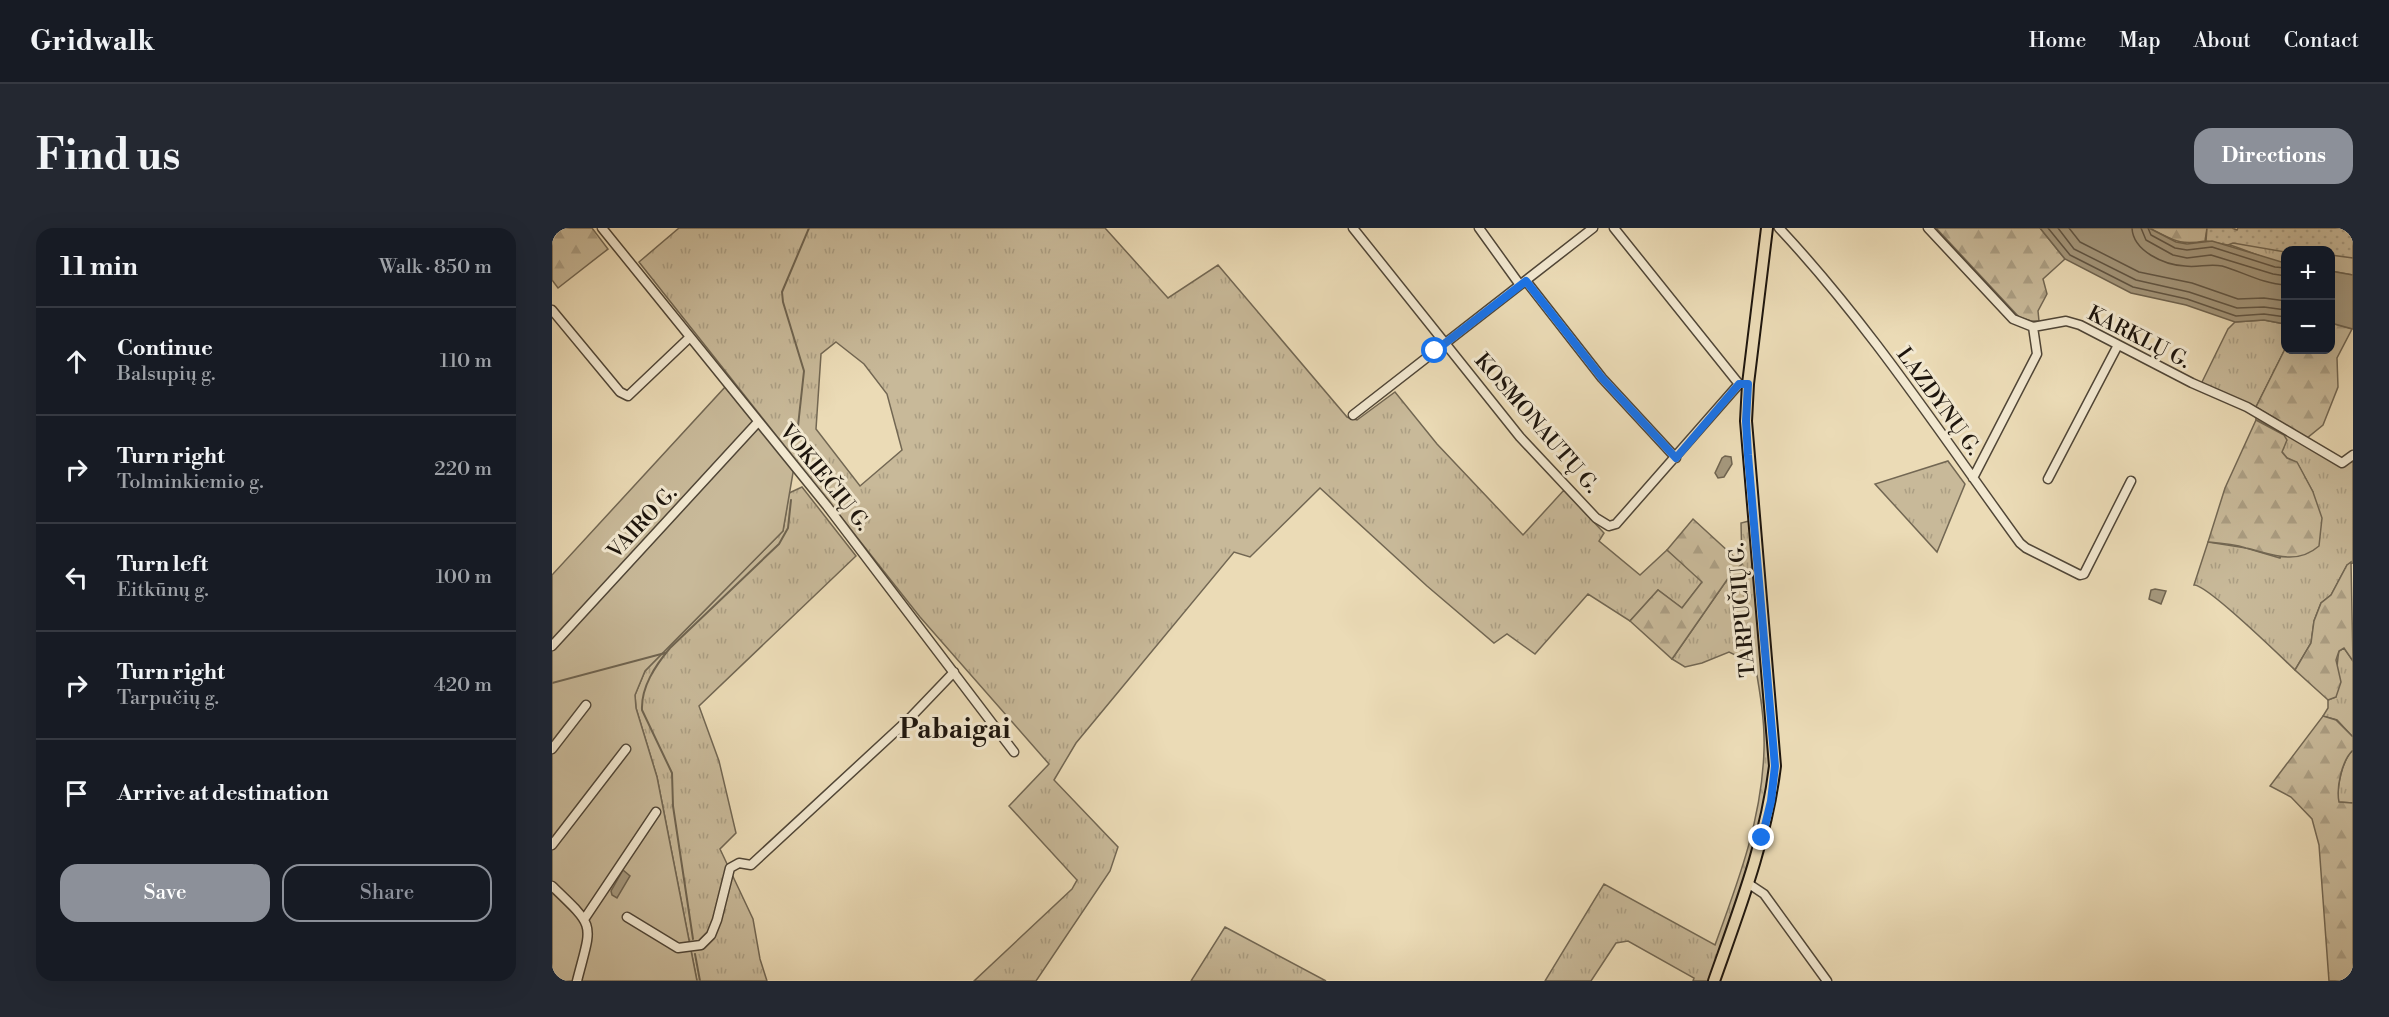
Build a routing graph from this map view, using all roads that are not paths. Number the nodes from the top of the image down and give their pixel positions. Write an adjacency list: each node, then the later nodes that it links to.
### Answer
1 (602, 228): 12 (street, VOKIEČIŲ G.)
2 (1353, 228): 13 (street, KOSMONAUTŲ G.)
3 (1479, 228): 9 (street)
4 (1593, 228): 9 (street)
5 (1614, 228): 15 (street)
6 (1767, 228): 15 (main road, TARPUČIŲ G.)
7 (1779, 228): 20 (street, LAZDYNŲ G.)
8 (1928, 228): 11 (street)
9 (1523, 283): 13 (street); 19 (street)
10 (552, 310): 12 (street)
11 (2032, 327): 14 (street, KARKLŲ G.); 20 (street)
12 (689, 338): 17 (street, VOKIEČIŲ G.)
13 (1445, 344): 16 (street); 19 (street, KOSMONAUTŲ G.)
14 (2118, 345): 18 (street, KARKLŲ G.); 21 (street)
15 (1744, 384): 19 (street); 31 (main road, TARPUČIŲ G.)
16 (1353, 415)
17 (758, 422): 23 (street, VAIRO G.); 24 (street, VOKIEČIŲ G.)
18 (2353, 455)
19 (1676, 458)
20 (1973, 478): 22 (street, LAZDYNŲ G.)
21 (2048, 479)
22 (2131, 481)
23 (552, 645)
24 (954, 672): 28 (street, VOKIEČIŲ G.); 33 (street)
25 (585, 705): 26 (street)
26 (552, 749)
27 (626, 749): 30 (street)
28 (1014, 752)
29 (656, 812): 34 (street)
30 (552, 844)
31 (1749, 884): 36 (main road, TARPUČIŲ G.); 37 (street)
32 (552, 886): 34 (street)
33 (627, 917)
34 (585, 918): 35 (street)
35 (577, 981)
36 (1714, 981)
37 (1827, 981)

